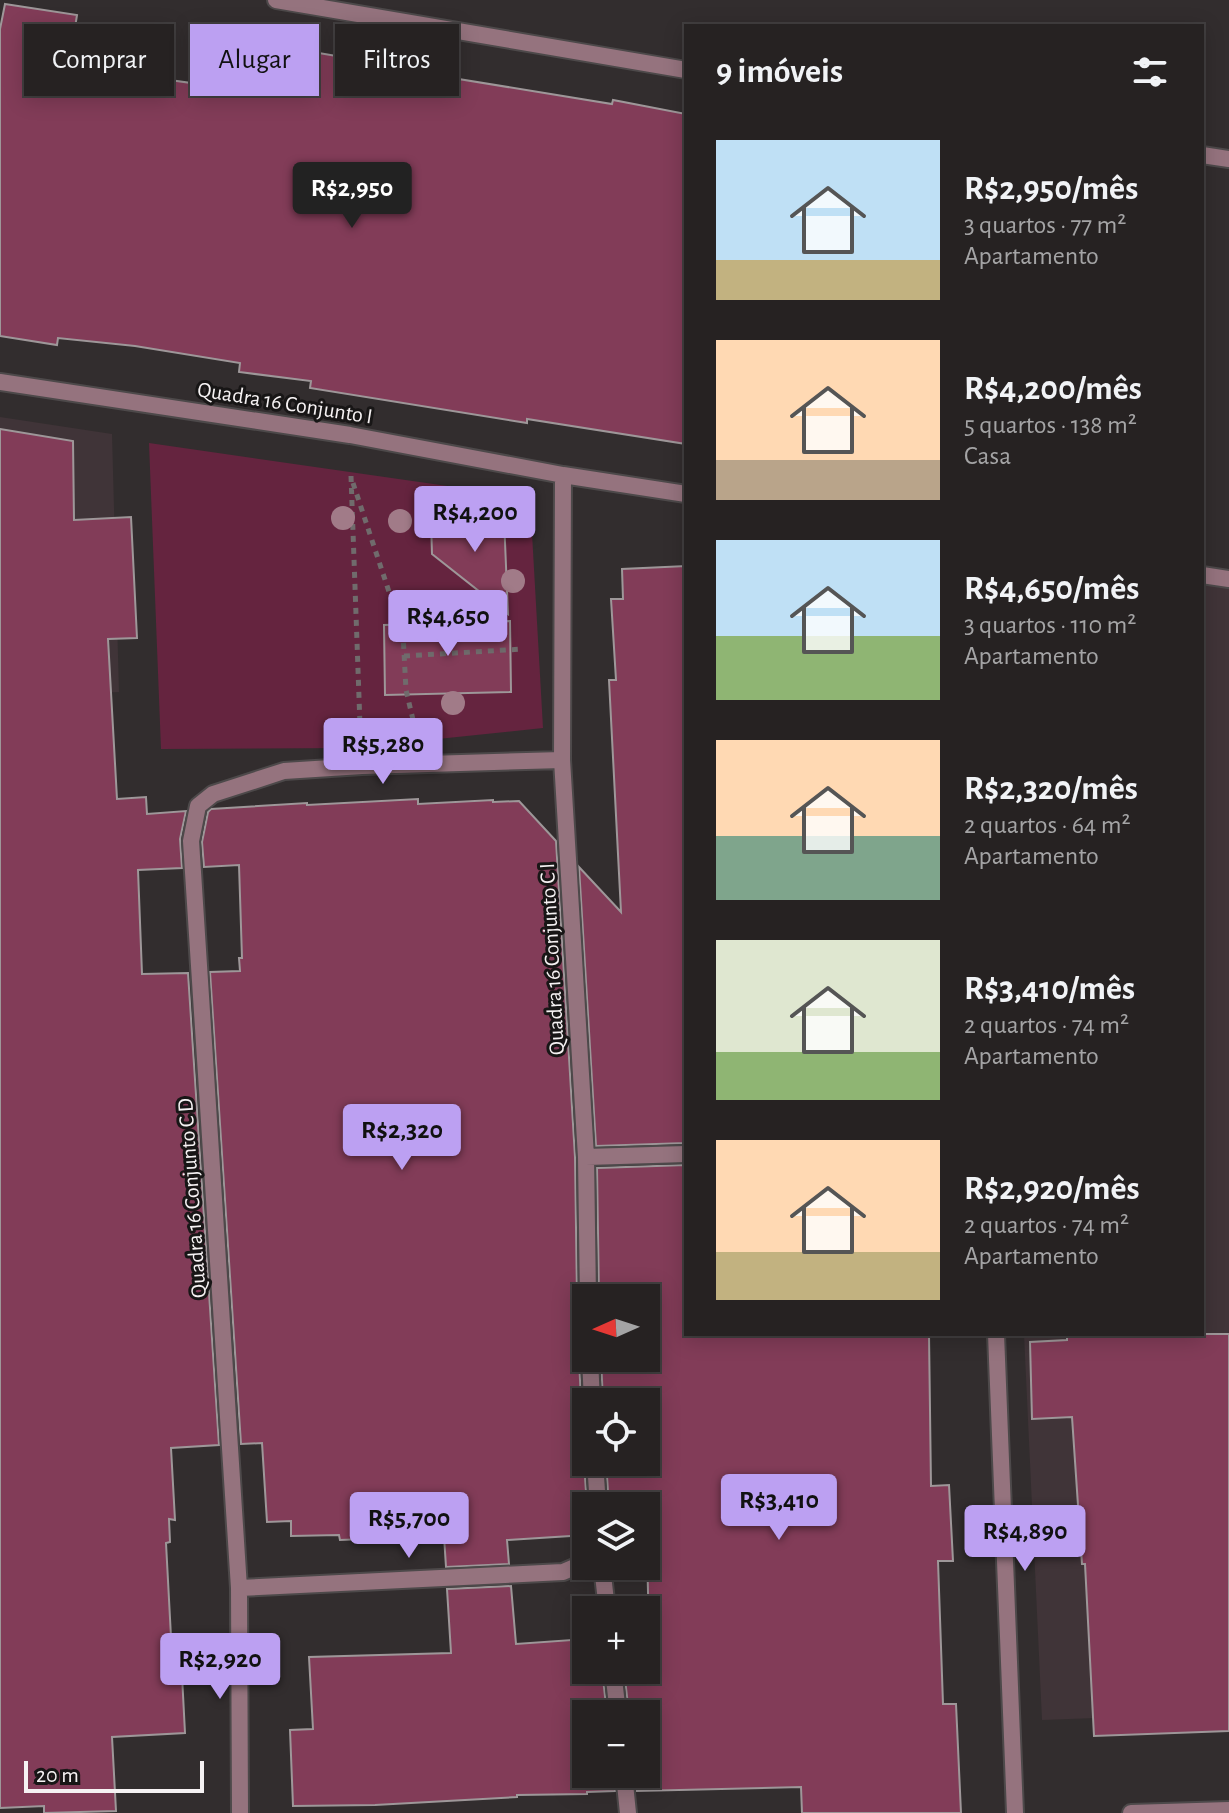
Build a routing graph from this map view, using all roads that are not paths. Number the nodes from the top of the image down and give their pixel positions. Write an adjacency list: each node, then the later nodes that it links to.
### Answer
1 (276, 0): 2 (street)
2 (684, 70)
3 (1204, 155): 4 (street)
4 (1229, 159)
5 (0, 382): 6 (street, Quadra 16 Conjunto I)
6 (563, 475): 7 (street, Quadra 16 Conjunto I); 10 (street)
7 (684, 494)
8 (1204, 575): 9 (street)
9 (1229, 579)
10 (562, 760): 12 (street, Quadra 16 Conjunto C I); 16 (street, Quadra 16 Conjunto C D)
11 (684, 1154): 12 (street)
12 (586, 1157): 13 (street, Quadra 16 Conjunto C I)
13 (588, 1284)
14 (996, 1336): 21 (street)
15 (572, 1568): 16 (street)
16 (239, 1588): 19 (street, Quadra 16 Conjunto C D)
17 (625, 1788): 20 (street)
18 (1229, 1810): 22 (street)
19 (240, 1813)
20 (628, 1813)
21 (1015, 1813)
22 (1131, 1813)

